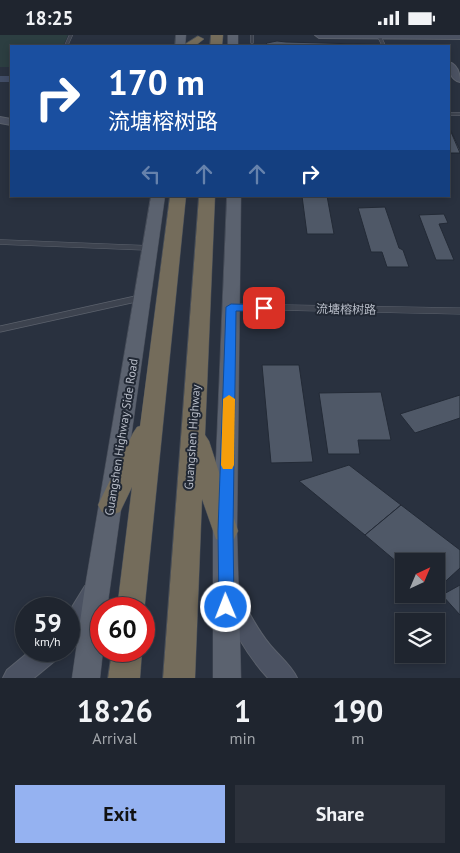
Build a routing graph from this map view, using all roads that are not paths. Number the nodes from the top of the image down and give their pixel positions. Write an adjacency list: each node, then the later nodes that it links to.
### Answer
1 (252, 35): 6 (lane)
2 (319, 35): 5 (main road)
3 (425, 35): 4 (main road); 5 (main road); 7 (main road)
4 (460, 36)
5 (381, 40)
6 (252, 42)
7 (433, 45)
8 (450, 66): 9 (main road)
9 (460, 79)
10 (158, 197): 15 (main road, Guangshen Highway Side Road)
11 (178, 197): 20 (highway)
12 (207, 197): 21 (highway, Guangshen Highway)
13 (234, 197): 17 (main road)
14 (0, 242): 15 (lane)
15 (150, 248): 16 (main road, Guangshen Highway Side Road)
16 (142, 298): 19 (lane); 22 (main road, Guangshen Highway Side Road)
17 (231, 307): 18 (street, 流塘榕树路); 23 (main road)
18 (460, 311)
19 (0, 329)
20 (152, 417): 22 (highway); 26 (highway)
21 (193, 429): 23 (highway); 33 (highway, Guangshen Highway)
22 (111, 505): 24 (main road, Guangshen Highway Side Road)
23 (226, 531): 25 (main road)
24 (97, 587): 27 (main road); 31 (main road, Guangshen Highway Side Road)
25 (226, 589): 34 (main road); 35 (main road)
26 (132, 597)
27 (80, 614)
28 (35, 662): 30 (main road)
29 (125, 662): 32 (highway)
30 (15, 678)
31 (86, 678)
32 (124, 678)
33 (179, 678)
34 (227, 678)
35 (285, 678)

